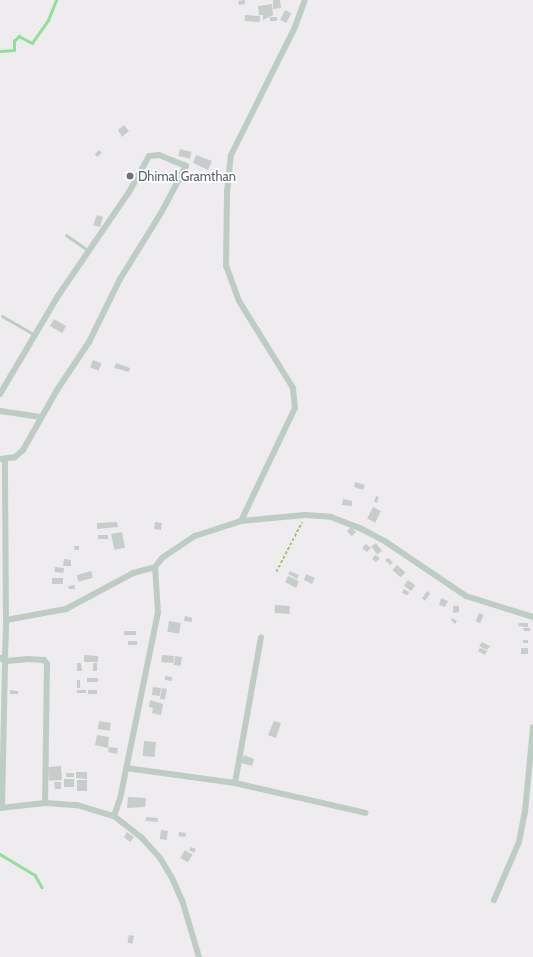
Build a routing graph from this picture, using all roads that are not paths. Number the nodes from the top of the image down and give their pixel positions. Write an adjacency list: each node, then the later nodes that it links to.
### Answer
1 (305, 0): 10 (street)
2 (66, 235): 3 (lane)
3 (89, 250): 5 (street); 8 (street)
4 (2, 316): 5 (lane)
5 (35, 335): 6 (street)
6 (0, 394)
7 (0, 411): 8 (street)
8 (41, 417): 9 (street)
9 (2, 459): 13 (street)
10 (241, 521): 11 (street); 12 (street)
11 (155, 567): 13 (street); 17 (street)
12 (533, 617)
13 (6, 620): 15 (street)
14 (261, 637): 18 (street)
15 (3, 659): 19 (street); 20 (street)
16 (533, 727): 23 (street)
17 (126, 768): 18 (street); 22 (street)
18 (235, 783): 21 (street)
19 (45, 803): 20 (street); 22 (street)
20 (1, 808)
21 (366, 813)
22 (114, 816): 24 (street)
23 (494, 900)
24 (199, 957)

